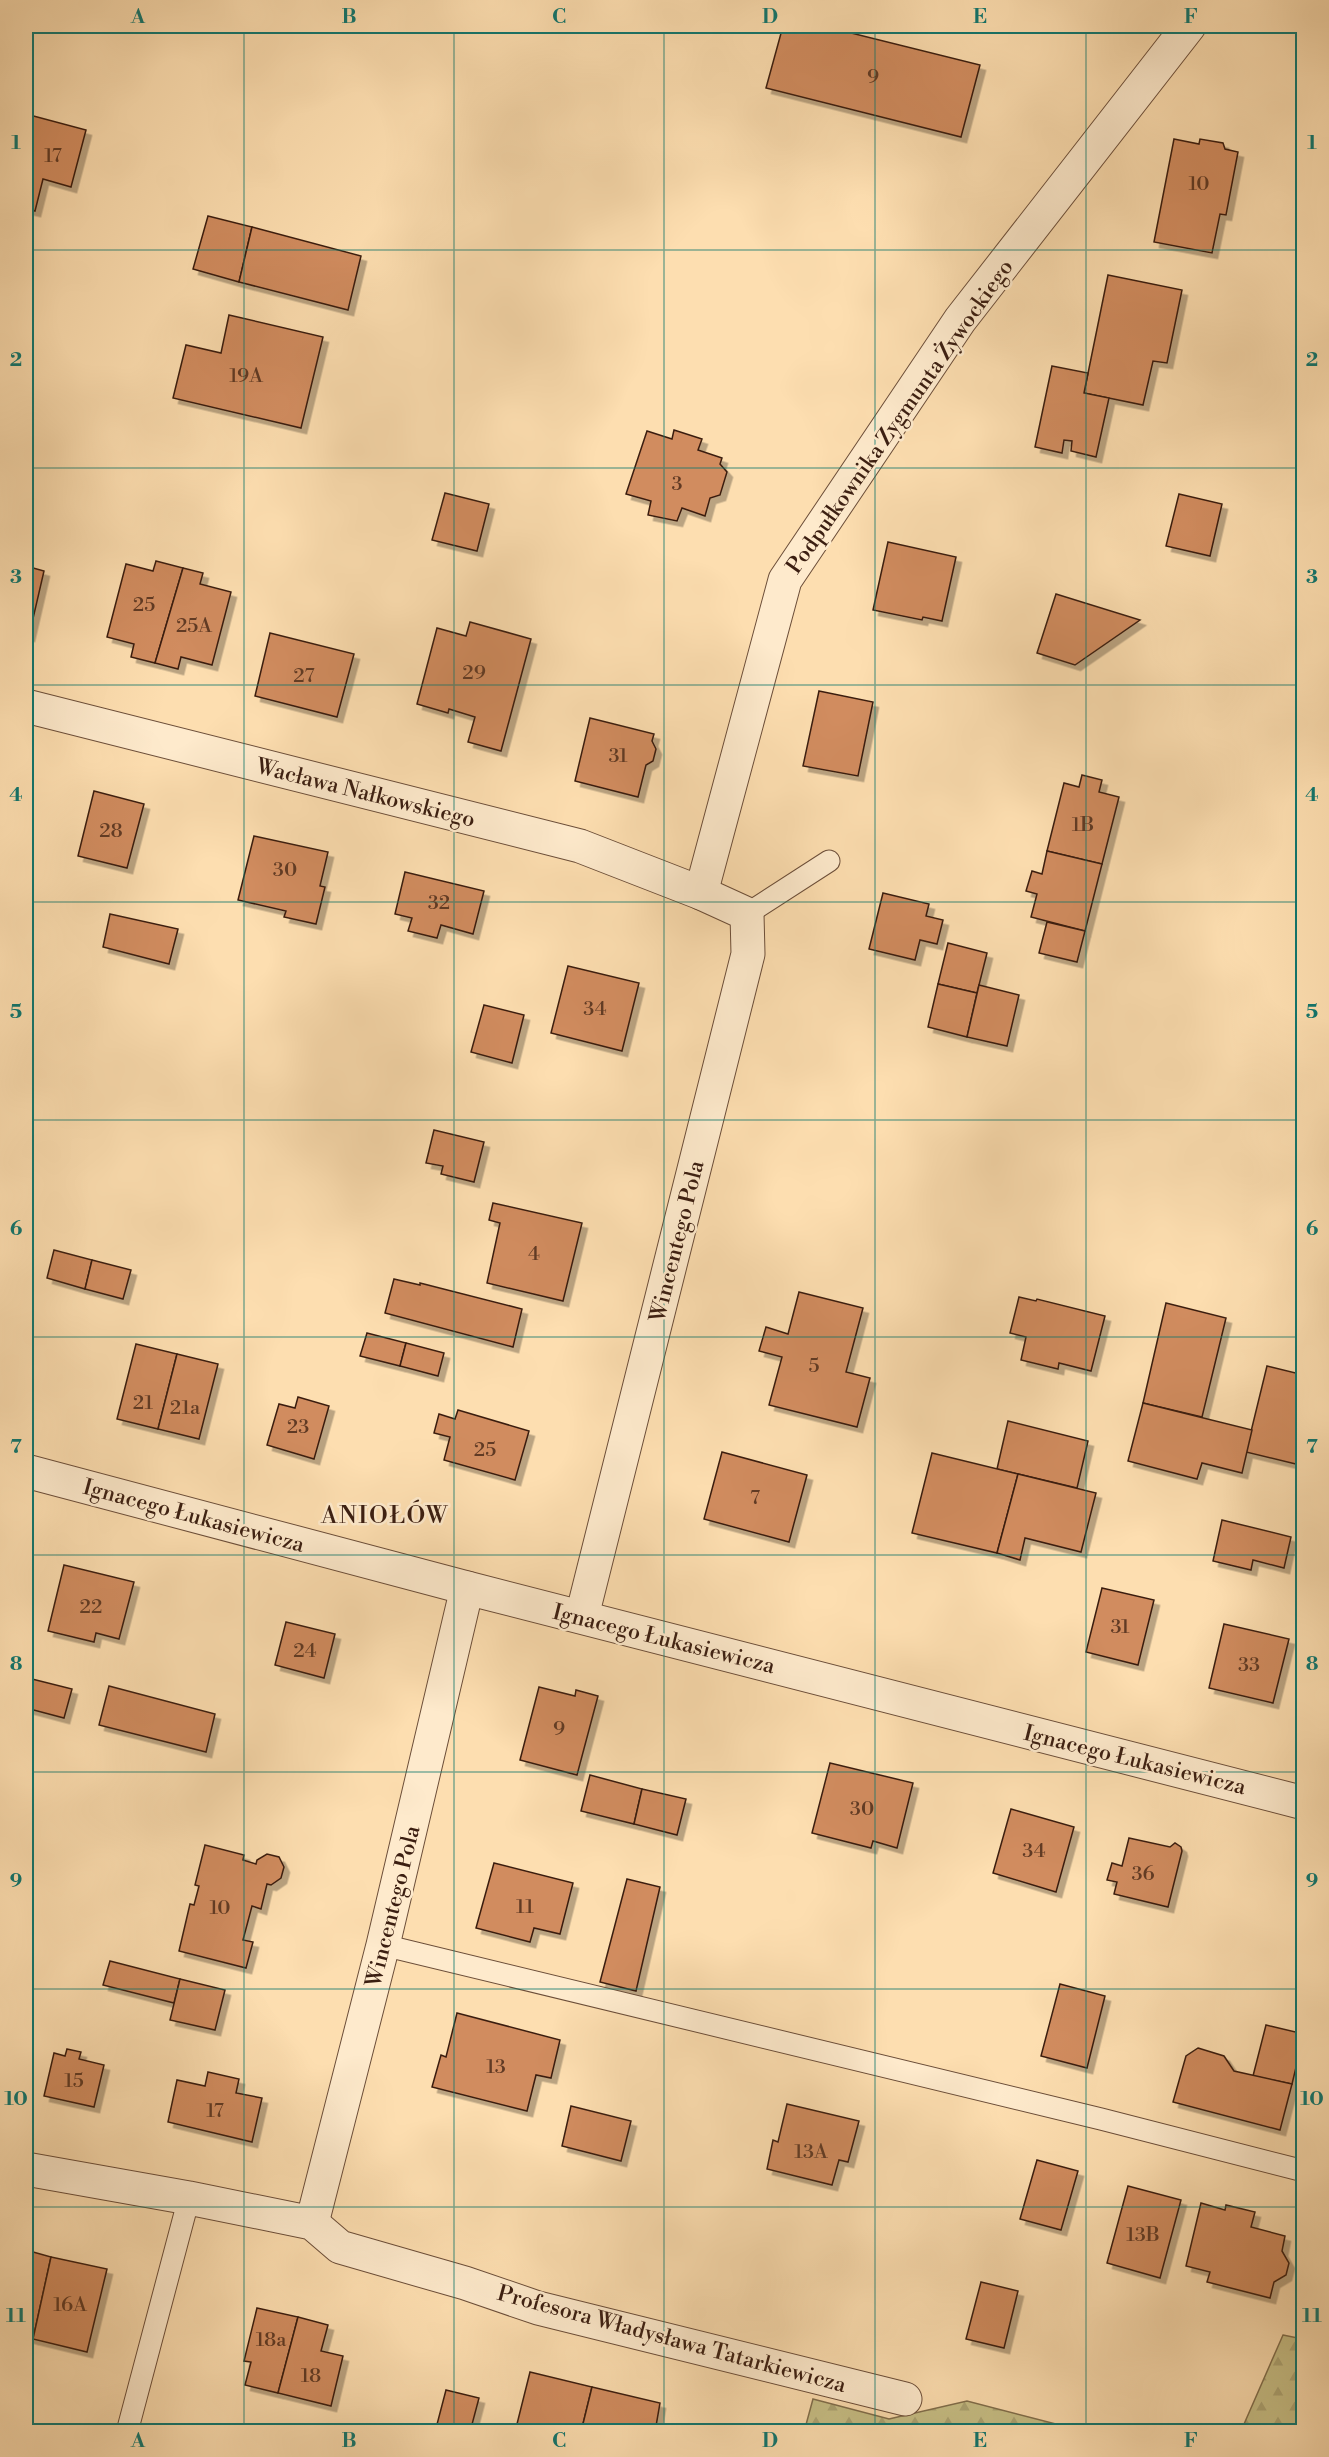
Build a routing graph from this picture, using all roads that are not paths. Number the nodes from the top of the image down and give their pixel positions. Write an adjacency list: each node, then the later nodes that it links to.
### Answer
1 (1189, 26): 4 (street, Podpułkownika Zygmunta Żywockiego)
2 (26, 706): 4 (street, Wacława Nałkowskiego)
3 (829, 861): 5 (lane)
4 (701, 893): 5 (street)
5 (747, 914): 8 (street, Wincentego Pola)
6 (26, 1471): 7 (street, Ignacego Łukasiewicza)
7 (467, 1588): 8 (street, Ignacego Łukasiewicza); 10 (street, Wincentego Pola)
8 (582, 1616): 9 (street, Ignacego Łukasiewicza)
9 (1304, 1803)
10 (383, 1945): 12 (lane); 14 (street, Wincentego Pola)
11 (26, 2169): 13 (street, Profesora Władysława Tatarkiewicza)
12 (1304, 2171)
13 (189, 2198): 14 (street, Profesora Władysława Tatarkiewicza); 16 (lane)
14 (312, 2223): 15 (street, Profesora Władysława Tatarkiewicza)
15 (905, 2398)
16 (127, 2432)

